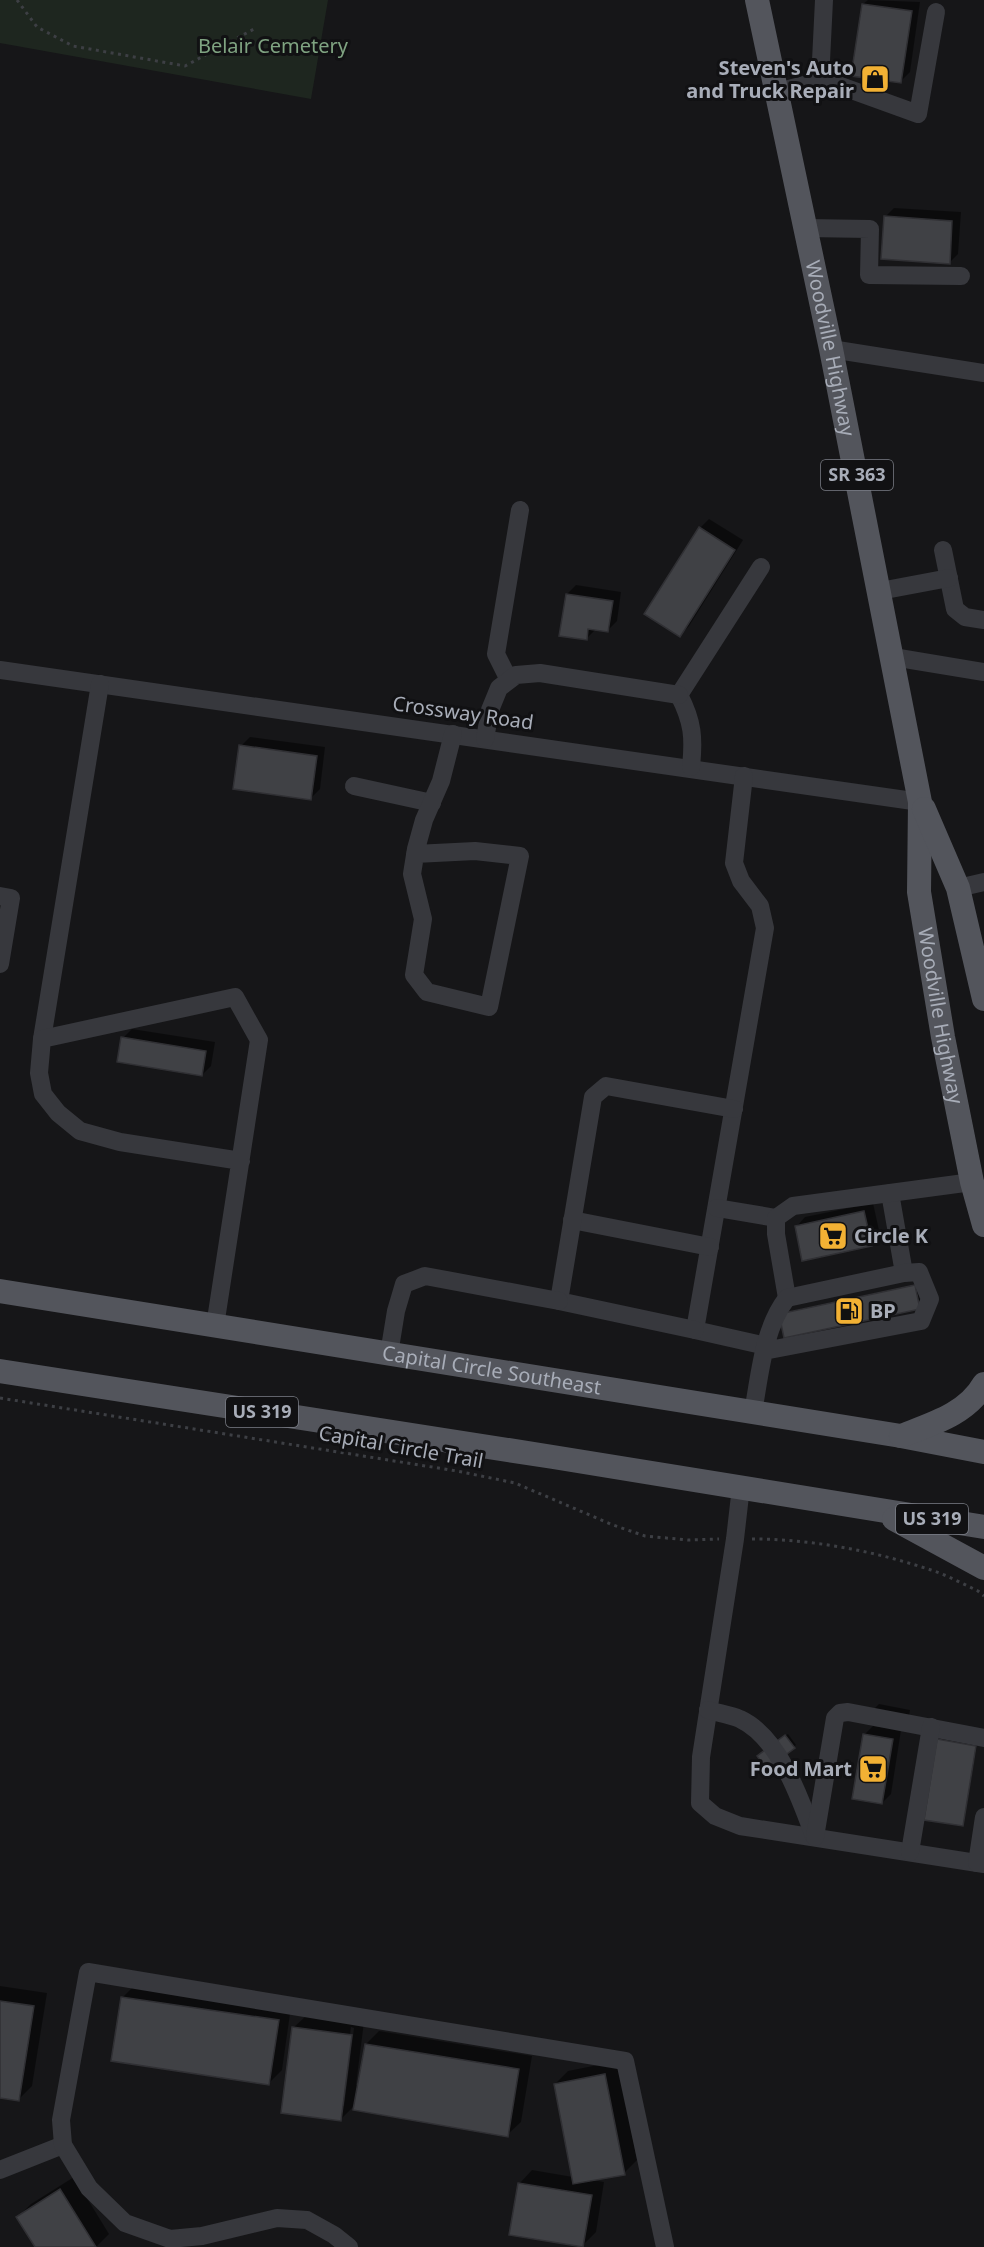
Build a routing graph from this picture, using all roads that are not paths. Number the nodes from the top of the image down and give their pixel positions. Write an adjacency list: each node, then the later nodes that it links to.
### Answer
1 (757, 0): 5 (main road, Woodville Highway / SR 363)
2 (824, 0): 4 (street)
3 (936, 12): 4 (street)
4 (820, 81): 5 (street)
5 (777, 92): 6 (main road, Woodville Highway / SR 363)
6 (806, 228): 7 (street); 8 (main road, Woodville Highway / SR 363)
7 (961, 276)
8 (831, 349): 9 (street); 14 (main road, Woodville Highway / SR 363)
9 (984, 374)
10 (520, 510): 19 (street)
11 (943, 550): 13 (street)
12 (761, 567): 21 (street)
13 (949, 578): 14 (street); 15 (street)
14 (880, 591): 16 (main road, Woodville Highway / SR 363)
15 (984, 620)
16 (893, 657): 18 (street); 27 (main road, Woodville Highway / SR 363)
17 (0, 670): 20 (street, Crossway Road)
18 (984, 672)
19 (509, 680): 21 (street); 23 (street)
20 (100, 684): 22 (street, Crossway Road); 36 (street)
21 (679, 695): 24 (street)
22 (453, 734): 23 (street, Crossway Road); 28 (street)
23 (485, 739): 24 (street, Crossway Road)
24 (691, 767): 25 (street, Crossway Road)
25 (744, 776): 27 (street, Crossway Road); 37 (street)
26 (354, 786): 28 (street)
27 (920, 802): 31 (main road, Woodville Highway / SR 363); 39 (main road, Woodville Highway / SR 363)
28 (432, 803): 29 (street)
29 (415, 854): 29 (street)
30 (984, 882): 31 (street)
31 (958, 888): 34 (main road, Woodville Highway / SR 363)
32 (0, 896): 33 (street)
33 (0, 964)
34 (981, 970): 35 (main road, Woodville Highway / SR 363)
35 (984, 999)
36 (42, 1039): 38 (street); 38 (street)
37 (734, 1109): 41 (street); 43 (street)
38 (241, 1161): 50 (street)
39 (972, 1182): 40 (street); 44 (main road, Woodville Highway / SR 363)
40 (890, 1193): 42 (street); 46 (street)
41 (717, 1208): 42 (street); 45 (street)
42 (776, 1218): 48 (street)
43 (572, 1220): 45 (street); 49 (street)
44 (984, 1225)
45 (710, 1247): 51 (street)
46 (904, 1273): 48 (street); 52 (street)
47 (0, 1292): 50 (main road, Capital Circle Southeast)
48 (787, 1298): 52 (street)
49 (560, 1301): 51 (street); 53 (street)
50 (216, 1326): 53 (main road, Capital Circle Southeast)
51 (696, 1330): 52 (street)
52 (765, 1348): 56 (street)
53 (389, 1354): 56 (main road, Capital Circle Southeast)
54 (0, 1371): 59 (main road, US 319)
55 (984, 1384): 57 (main road)
56 (753, 1412): 57 (main road, Capital Circle Southeast)
57 (901, 1436): 58 (main road, Capital Circle Southeast)
58 (984, 1452)
59 (741, 1487): 60 (main road, US 319); 63 (street)
60 (879, 1510): 61 (main road, US 319); 62 (main road)
61 (984, 1527)
62 (981, 1580)
63 (708, 1710): 67 (street); 67 (street)
64 (931, 1727): 65 (street); 67 (street); 68 (street)
65 (984, 1738)
66 (984, 1817): 69 (street)
67 (814, 1837): 68 (street)
68 (910, 1852): 69 (street)
69 (981, 1864)
70 (63, 2145): 71 (street); 72 (street); 73 (street)
71 (0, 2170)
72 (349, 2247)
73 (665, 2247)

